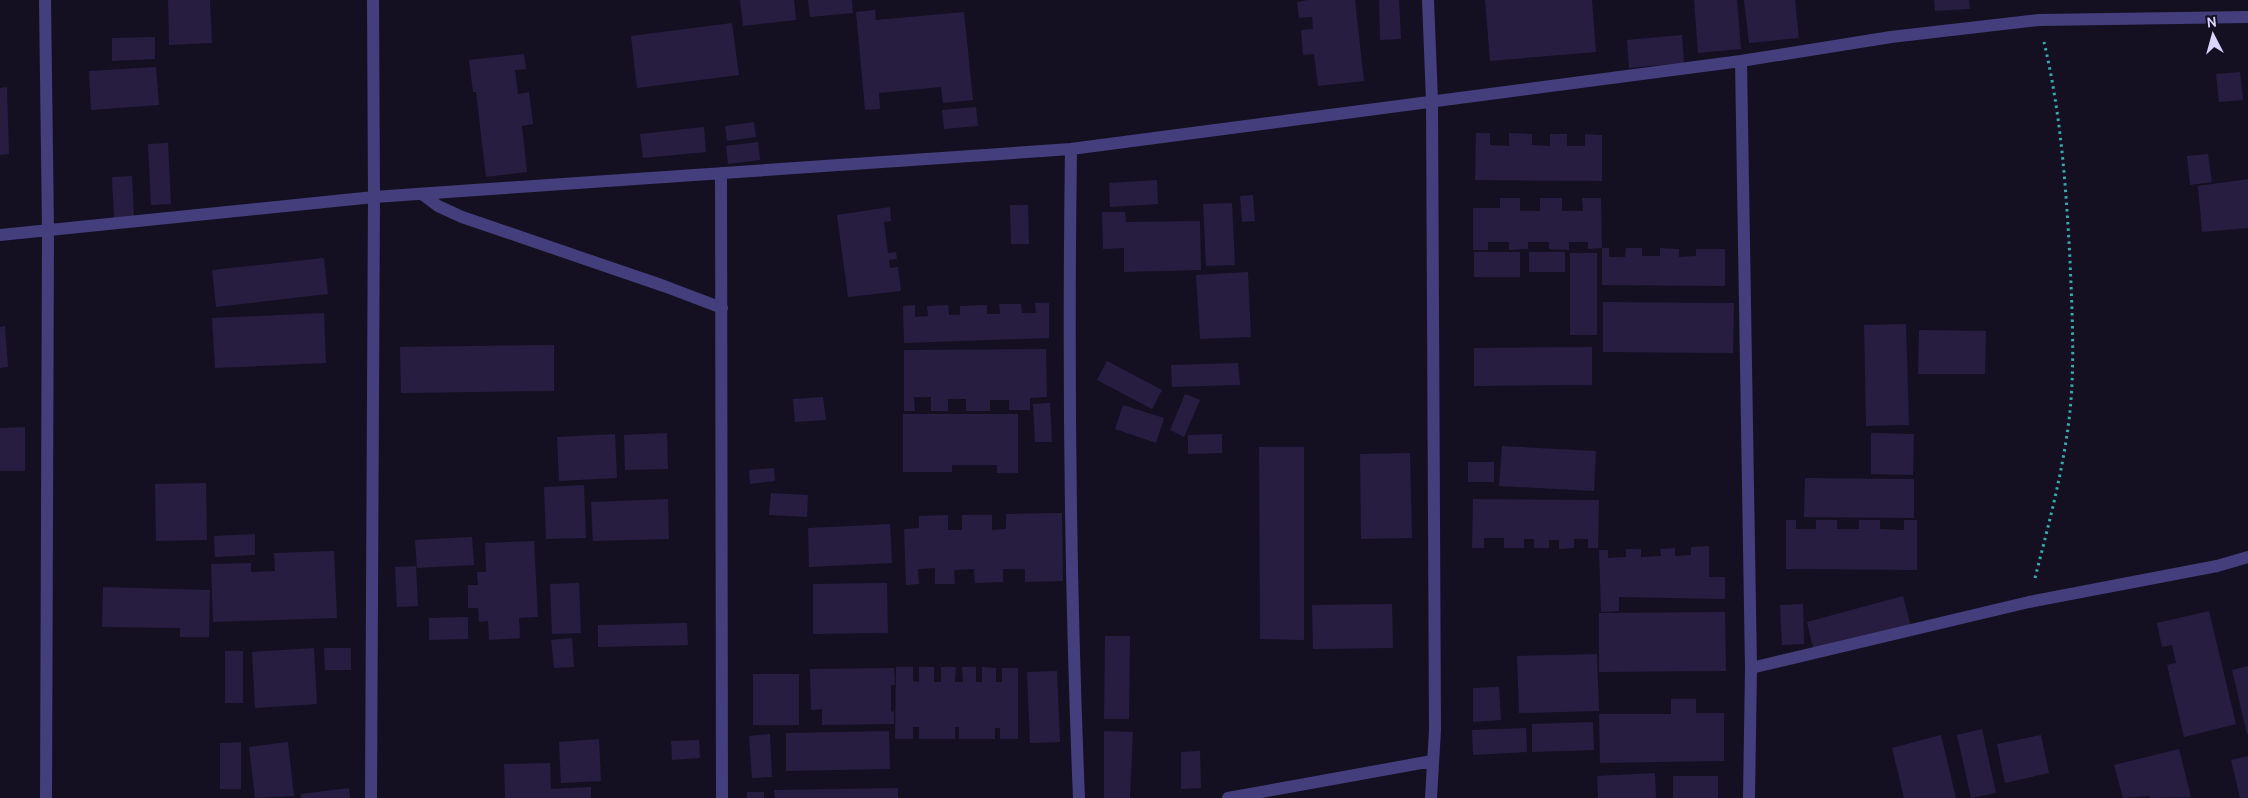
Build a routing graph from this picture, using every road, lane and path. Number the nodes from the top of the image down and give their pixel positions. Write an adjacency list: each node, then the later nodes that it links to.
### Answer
1 (45, 0): 12 (street)
2 (373, 0): 11 (street)
3 (1428, 0): 7 (street)
4 (2248, 17): 5 (street)
5 (2039, 20): 6 (street); 16 (path)
6 (1742, 61): 7 (street); 17 (street)
7 (1432, 100): 8 (street); 18 (street)
8 (1071, 149): 9 (street); 22 (street)
9 (721, 173): 10 (street); 14 (street)
10 (422, 194): 11 (street); 14 (street)
11 (374, 197): 12 (street); 20 (street)
12 (48, 230): 13 (street); 19 (street)
13 (0, 235)
14 (722, 308): 21 (street)
15 (2248, 558): 16 (street)
16 (2029, 602): 17 (street)
17 (1751, 668): 25 (street)
18 (1432, 761): 23 (street); 24 (street)
19 (46, 798)
20 (371, 798)
21 (722, 798)
22 (1079, 798)
23 (1228, 798)
24 (1431, 798)
25 (1750, 798)

